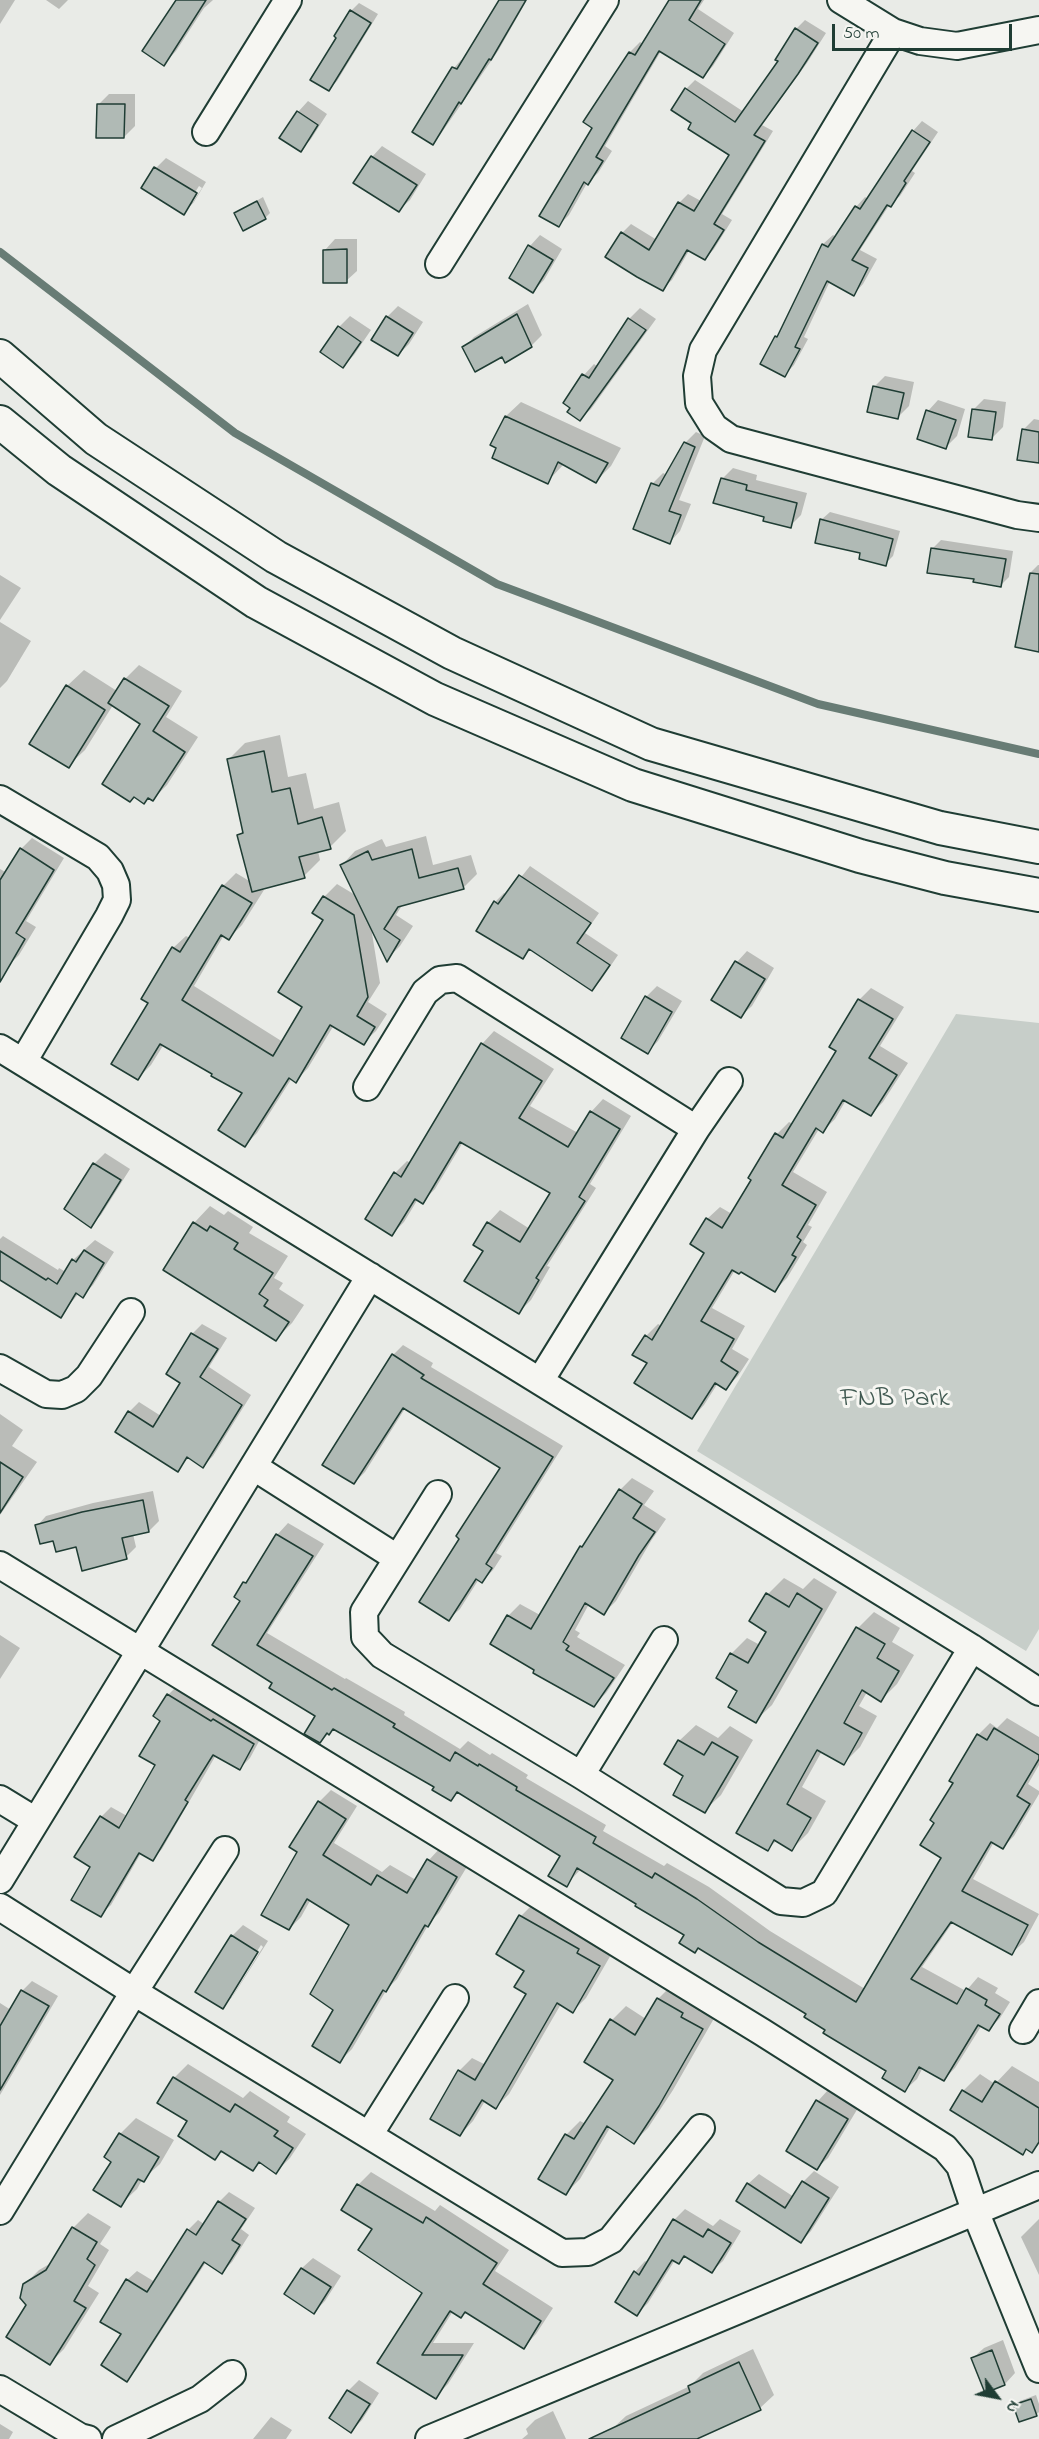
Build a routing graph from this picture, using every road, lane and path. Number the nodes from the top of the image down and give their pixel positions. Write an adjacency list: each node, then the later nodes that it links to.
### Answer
1 (288, 0): 6 (street)
2 (604, 0): 7 (street)
3 (841, 0): 5 (street)
4 (1039, 30): 5 (street)
5 (893, 32): 10 (street)
6 (207, 132)
7 (439, 264)
8 (0, 356): 12 (main road)
9 (0, 422): 13 (main road)
10 (1039, 518)
11 (0, 800): 15 (street)
12 (1039, 847)
13 (1039, 895)
14 (0, 1048): 15 (street)
15 (22, 1062): 19 (street)
16 (729, 1081): 18 (street)
17 (367, 1088): 18 (street)
18 (696, 1129): 22 (street)
19 (370, 1276): 22 (street); 23 (street)
20 (131, 1312): 21 (street)
21 (0, 1368)
22 (540, 1381): 28 (street)
23 (254, 1467): 25 (street); 29 (street)
24 (438, 1494): 25 (street)
25 (398, 1558): 31 (street)
26 (0, 1565): 29 (street)
27 (664, 1640): 31 (street)
28 (972, 1648): 30 (street); 31 (street)
29 (141, 1651): 33 (street); 45 (street)
30 (1039, 1692)
31 (581, 1776)
32 (0, 1799): 33 (street)
33 (36, 1821): 35 (street)
34 (225, 1850): 37 (street)
35 (0, 1880)
36 (0, 1907): 37 (street)
37 (134, 1992): 42 (street); 44 (street)
38 (455, 1998): 42 (street)
39 (1039, 2003): 40 (street)
40 (1023, 2030)
41 (701, 2128): 42 (street)
42 (369, 2135)
43 (1039, 2185): 45 (street)
44 (0, 2211)
45 (975, 2211): 46 (street); 51 (street)
46 (1039, 2369)
47 (232, 2374): 50 (street)
48 (0, 2389): 49 (street)
49 (88, 2439)
50 (116, 2439)
51 (429, 2439)

